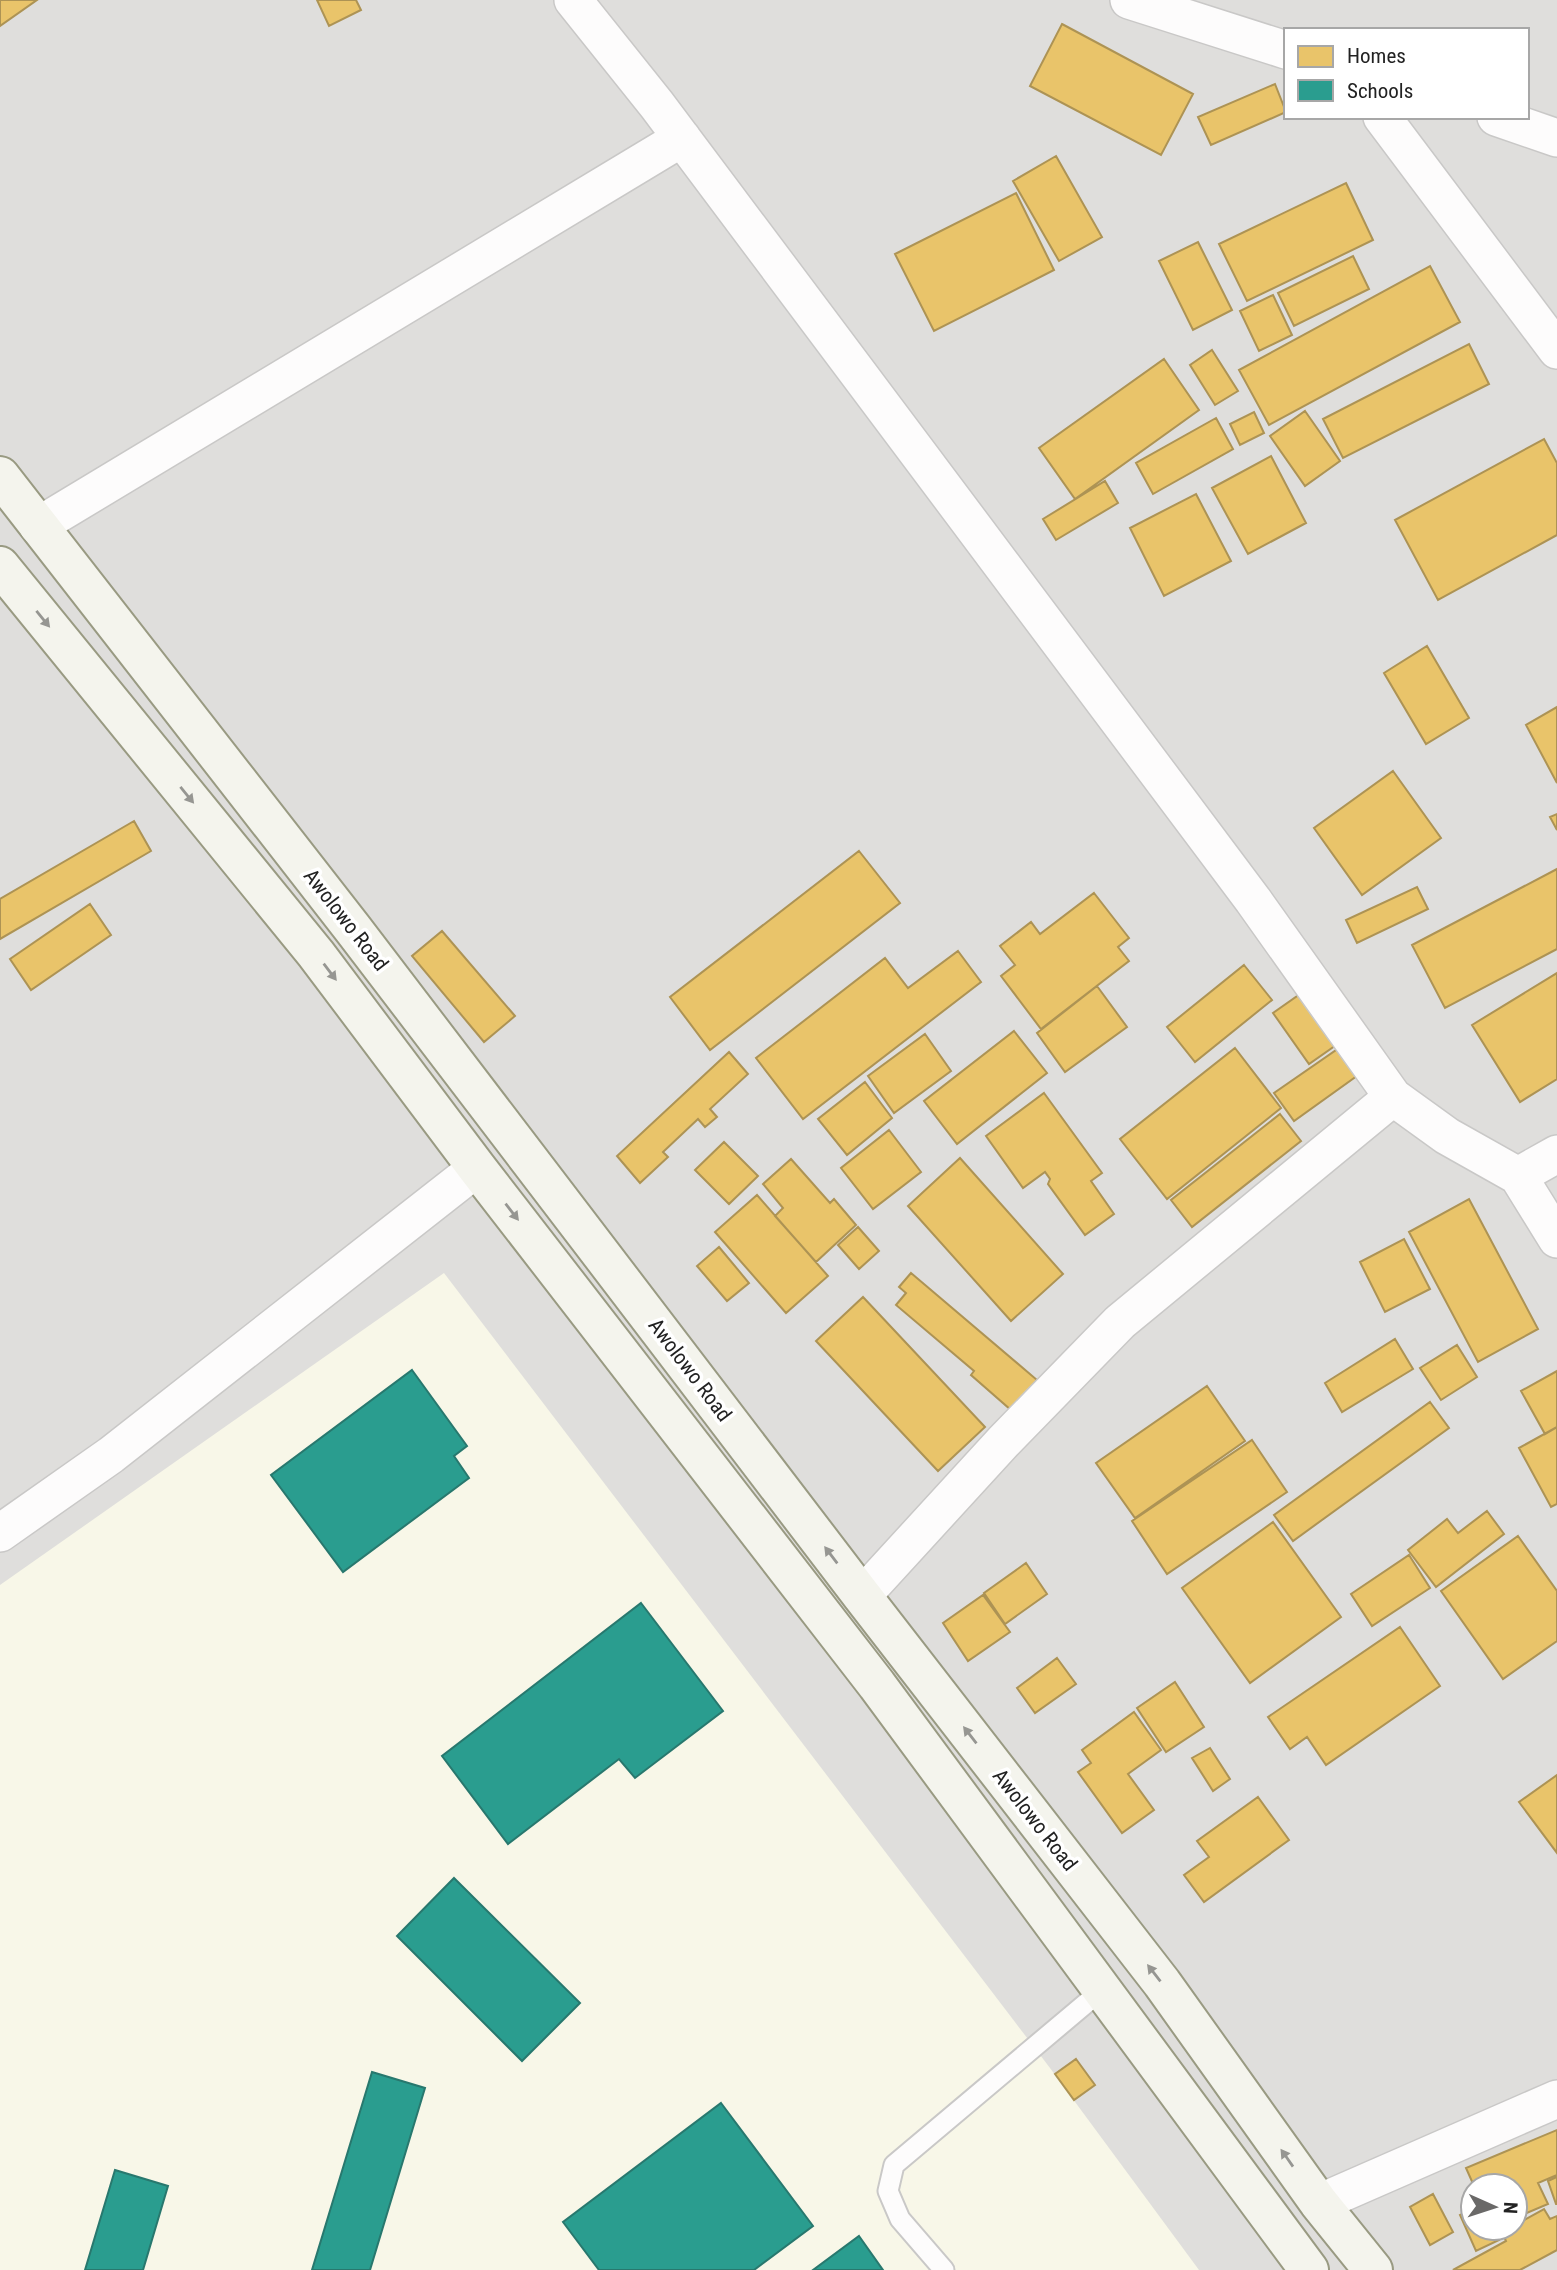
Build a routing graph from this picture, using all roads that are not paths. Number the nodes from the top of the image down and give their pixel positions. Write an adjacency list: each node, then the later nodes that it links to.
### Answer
1 (1129, 0): 3 (street)
2 (575, 1): 6 (street)
3 (1284, 49)
4 (1384, 119): 8 (street)
5 (1502, 119): 7 (street)
6 (682, 138): 10 (street); 12 (street)
7 (1557, 138)
8 (1557, 349)
9 (0, 476): 10 (main road, Awolowo Road)
10 (38, 526): 18 (main road, Awolowo Road, one-way to 10)
11 (0, 566): 14 (main road, Awolowo Road, one-way to 14)
12 (1393, 1097): 15 (street); 18 (street)
13 (1557, 1154): 15 (street)
14 (477, 1168): 17 (street); 19 (main road, Awolowo Road, one-way to 19)
15 (1518, 1176): 16 (street)
16 (1557, 1239)
17 (0, 1533)
18 (862, 1596): 20 (main road, Awolowo Road, one-way to 18)
19 (1103, 1989): 21 (main road, Awolowo Road); 24 (lane)
20 (1220, 2064): 21 (main road); 23 (main road, Awolowo Road, one-way to 20)
21 (1182, 2097): 25 (main road, Awolowo Road)
22 (1557, 2098): 23 (street)
23 (1319, 2203): 26 (main road, Awolowo Road)
24 (944, 2270)
25 (1309, 2270)
26 (1373, 2270)

